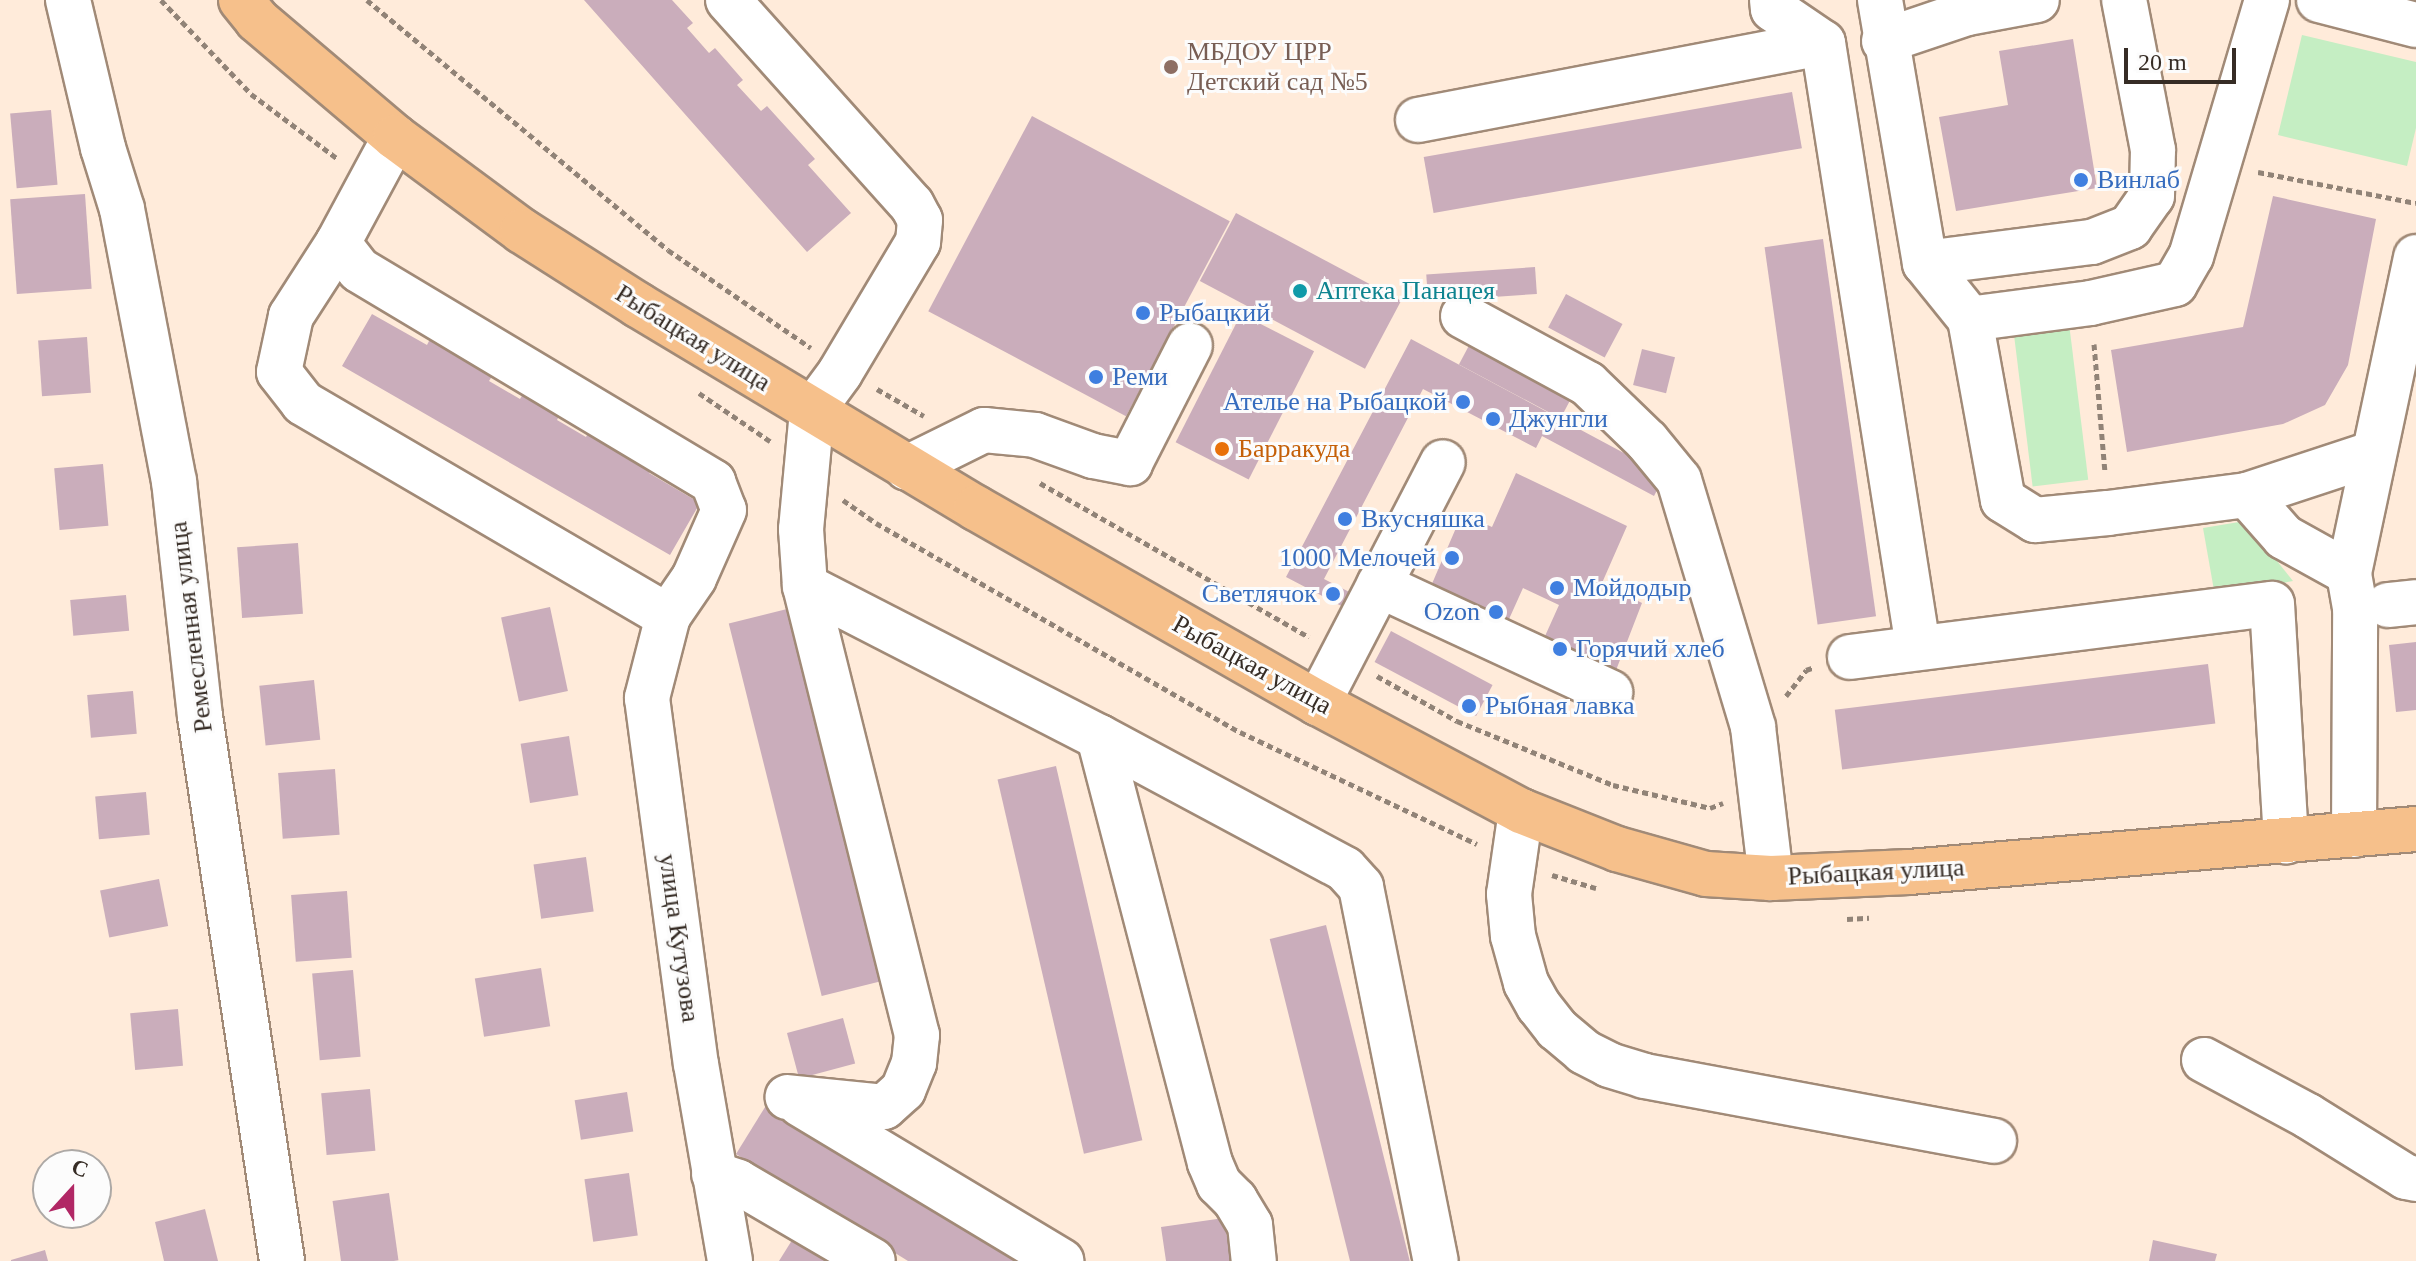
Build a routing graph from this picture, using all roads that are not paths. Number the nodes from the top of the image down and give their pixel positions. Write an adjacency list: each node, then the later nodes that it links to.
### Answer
1 (68, 0): 43 (street, Ремесленная улица)
2 (241, 0): 13 (main road, Рыбацкая улица)
3 (728, 0): 20 (street)
4 (1772, 0): 11 (street)
5 (2037, 0): 9 (street)
6 (2124, 0): 16 (street)
7 (2267, 0): 18 (street)
8 (2319, 0): 10 (street)
9 (1882, 21): 16 (street)
10 (2416, 25)
11 (1823, 43): 12 (street); 29 (street)
12 (1418, 120)
13 (395, 137): 14 (street); 20 (main road, Рыбацкая улица)
14 (338, 243): 28 (street); 28 (street)
15 (2416, 257): 21 (street)
16 (1925, 263): 18 (street)
17 (1463, 316): 38 (street)
18 (1970, 319): 24 (street)
19 (1190, 345): 23 (street)
20 (812, 411): 23 (main road, Рыбацкая улица); 27 (street)
21 (2372, 454): 24 (street); 25 (street)
22 (1443, 462): 26 (street)
23 (907, 468): 32 (main road, Рыбацкая улица)
24 (2247, 495): 25 (street)
25 (2349, 573): 36 (street)
26 (1379, 585): 31 (street); 32 (street)
27 (805, 586): 33 (street); 46 (street)
28 (668, 616): 41 (street, улица Кутузова)
29 (1918, 647): 30 (street); 37 (street)
30 (1850, 657)
31 (1610, 692)
32 (1318, 703): 34 (main road, Рыбацкая улица)
33 (1099, 737): 47 (street); 48 (street)
34 (1521, 811): 38 (main road, Рыбацкая улица); 40 (street)
35 (2416, 829): 36 (main road, Рыбацкая улица)
36 (2354, 835): 37 (main road, Рыбацкая улица)
37 (2286, 842): 38 (main road, Рыбацкая улица)
38 (1771, 878)
39 (2204, 1060): 42 (street)
40 (1994, 1141)
41 (714, 1174): 44 (street, улица Кутузова); 45 (street)
42 (2416, 1179)
43 (282, 1261)
44 (730, 1261)
45 (873, 1261)
46 (1061, 1261)
47 (1254, 1261)
48 (1436, 1261)

